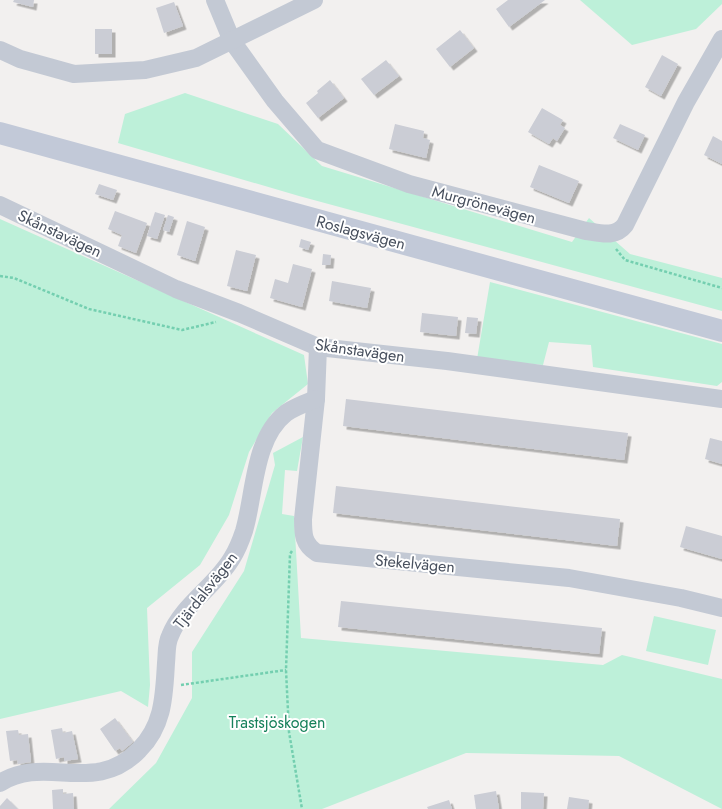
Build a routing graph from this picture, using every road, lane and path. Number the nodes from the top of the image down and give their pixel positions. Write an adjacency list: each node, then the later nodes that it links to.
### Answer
1 (215, 0): 4 (street, Murgrönevägen)
2 (314, 0): 4 (street)
3 (722, 39): 8 (street)
4 (232, 41): 5 (street); 8 (street, Murgrönevägen)
5 (0, 50)
6 (0, 133): 12 (main road, Roslagsvägen)
7 (0, 205): 11 (street, Skånstavägen)
8 (610, 234): 10 (path)
9 (0, 276): 11 (path)
10 (722, 288)
11 (239, 312): 13 (street, Skånstavägen)
12 (722, 331)
13 (318, 347): 14 (street); 15 (street, Skånstavägen)
14 (316, 399): 16 (street); 19 (street, Tjärdalsvägen)
15 (722, 399)
16 (303, 536): 17 (street, Stekelvägen); 18 (path)
17 (722, 608)
18 (286, 670): 19 (path); 21 (path)
19 (164, 687): 20 (street, Tjärdalsvägen)
20 (0, 783)
21 (302, 809)

